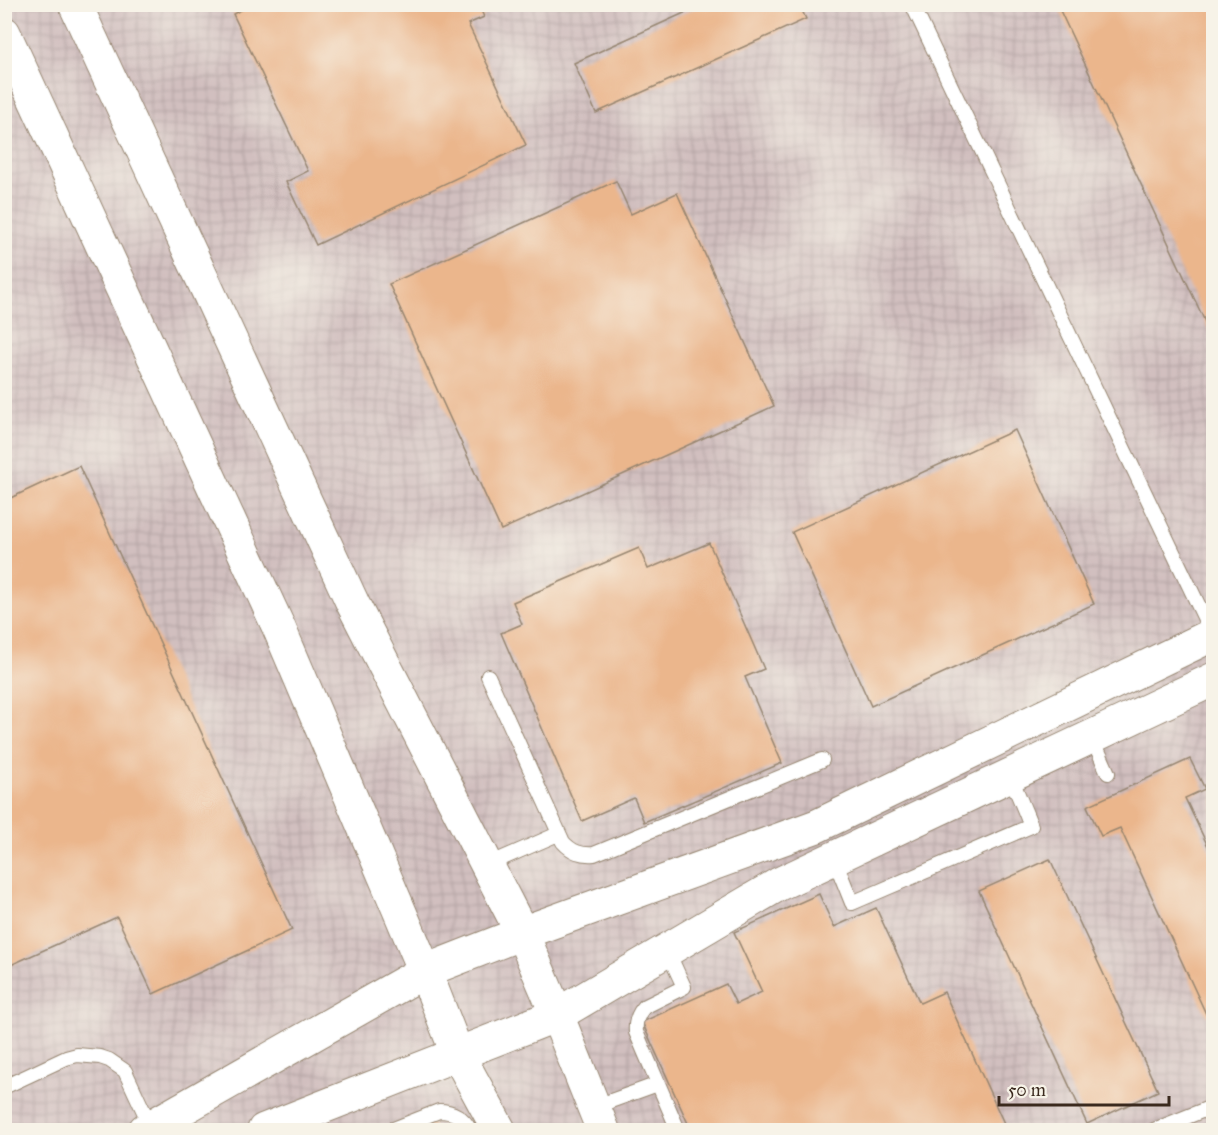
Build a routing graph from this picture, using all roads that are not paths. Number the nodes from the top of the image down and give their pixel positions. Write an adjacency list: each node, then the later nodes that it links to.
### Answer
1 (75, 4): 13 (street)
2 (912, 4): 4 (lane)
3 (4, 33): 16 (street)
4 (1213, 636): 14 (street)
5 (488, 676): 11 (lane)
6 (1214, 679): 7 (street)
7 (1092, 736): 9 (lane); 10 (street)
8 (822, 760): 11 (lane)
9 (1108, 774)
10 (1010, 775): 12 (street); 12 (lane)
11 (558, 834): 13 (lane)
12 (834, 858): 15 (street)
13 (488, 866): 14 (street)
14 (522, 933): 16 (street); 17 (street)
15 (667, 950): 17 (street); 19 (lane)
16 (425, 971): 18 (street); 23 (street)
17 (557, 1015): 18 (street); 22 (street)
18 (458, 1053): 24 (street); 27 (street)
19 (658, 1084): 22 (lane); 28 (lane)
20 (4, 1087): 23 (lane)
21 (1214, 1106): 29 (lane)
22 (599, 1119)
23 (148, 1129)
24 (264, 1131)
25 (391, 1131): 26 (lane)
26 (470, 1131)
27 (499, 1131)
28 (678, 1131)
29 (1154, 1131)

